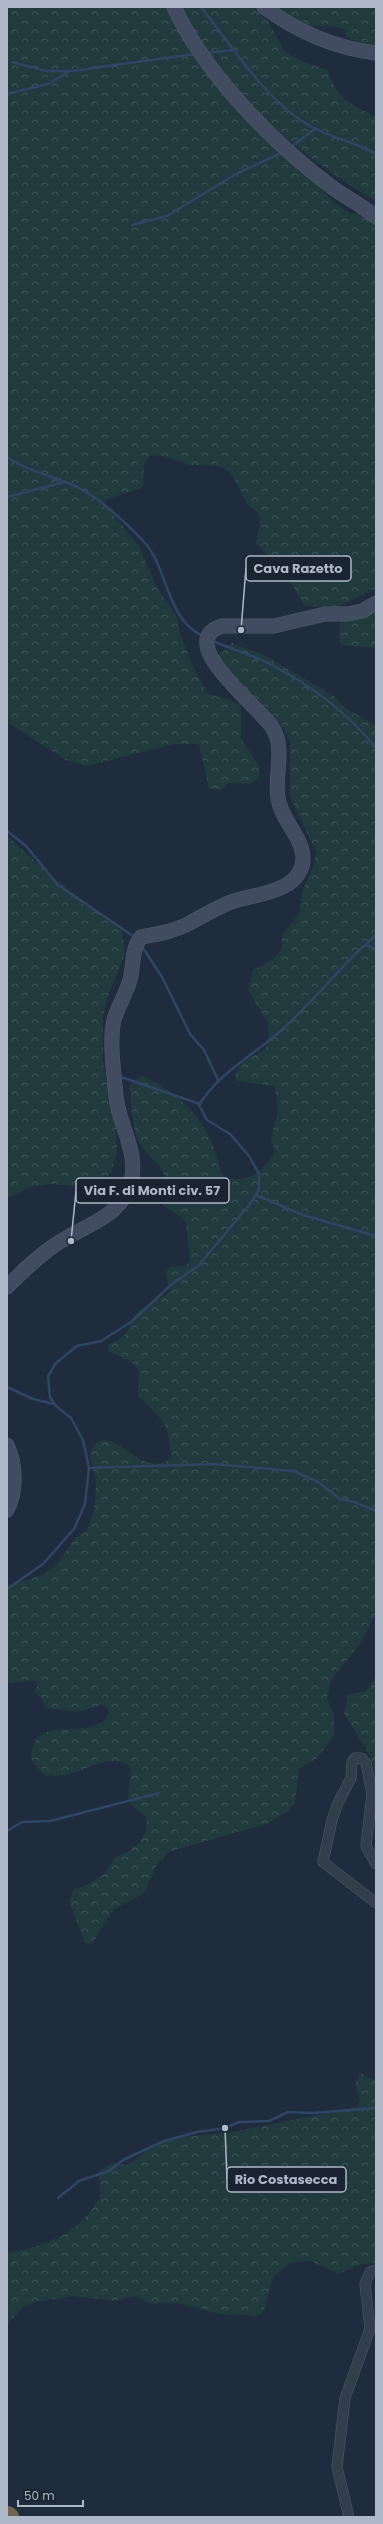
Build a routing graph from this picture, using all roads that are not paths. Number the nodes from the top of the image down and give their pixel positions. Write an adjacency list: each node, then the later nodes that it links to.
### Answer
1 (174, 7): 4 (street)
2 (264, 7): 3 (street)
3 (376, 53)
4 (376, 217)
5 (376, 603): 6 (street)
6 (7, 1287)
7 (7, 1445): 8 (street)
8 (7, 1510)
9 (376, 1864): 10 (street)
10 (376, 1903)
11 (376, 2270): 14 (street)
12 (7, 2515): 13 (highway)
13 (10, 2517)
14 (349, 2517)

